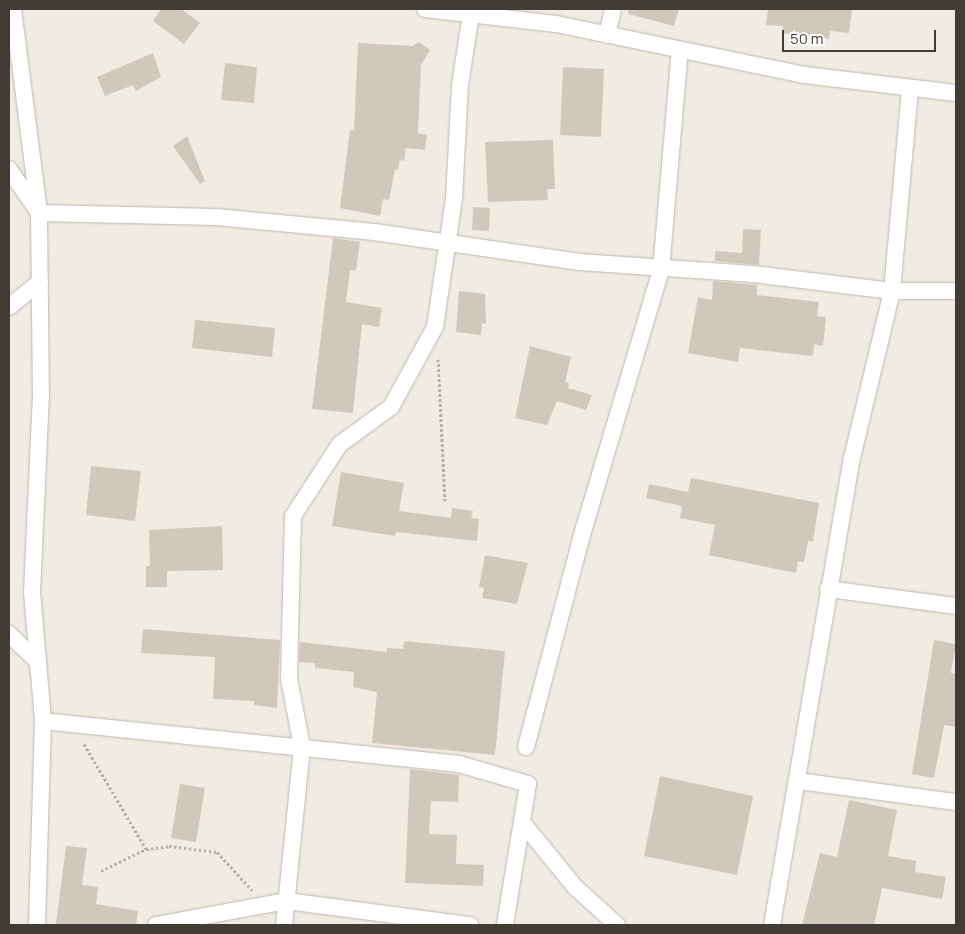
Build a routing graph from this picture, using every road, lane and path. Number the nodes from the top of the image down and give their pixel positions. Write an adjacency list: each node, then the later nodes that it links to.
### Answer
1 (13, 9): 10 (street)
2 (425, 9): 4 (street)
3 (614, 9): 5 (street)
4 (471, 14): 5 (street); 11 (street)
5 (607, 35): 6 (street)
6 (680, 50): 7 (street); 12 (street)
7 (910, 88): 8 (street); 14 (street)
8 (956, 93)
9 (9, 169): 10 (street)
10 (39, 213): 11 (street); 13 (street)
11 (447, 245): 12 (street); 17 (street)
12 (661, 270): 14 (street); 26 (street)
13 (40, 282): 16 (street); 22 (street)
14 (892, 291): 15 (street); 19 (street)
15 (956, 291)
16 (9, 307)
17 (434, 327): 18 (path); 25 (street)
18 (445, 501)
19 (828, 589): 20 (street); 27 (street)
20 (956, 606)
21 (9, 634): 22 (street)
22 (38, 662): 23 (street)
23 (43, 721): 24 (street); 34 (street)
24 (73, 725): 25 (street); 30 (path)
25 (302, 747): 29 (street); 32 (street)
26 (526, 747)
27 (798, 782): 28 (street); 40 (street)
28 (956, 802)
29 (522, 822): 38 (street); 39 (street)
30 (146, 849): 31 (path); 33 (path)
31 (101, 871)
32 (287, 902): 33 (street); 36 (street); 37 (street)
33 (266, 905): 35 (street)
34 (37, 925)
35 (156, 925)
36 (284, 925)
37 (470, 925)
38 (505, 925)
39 (617, 925)
40 (772, 925)

